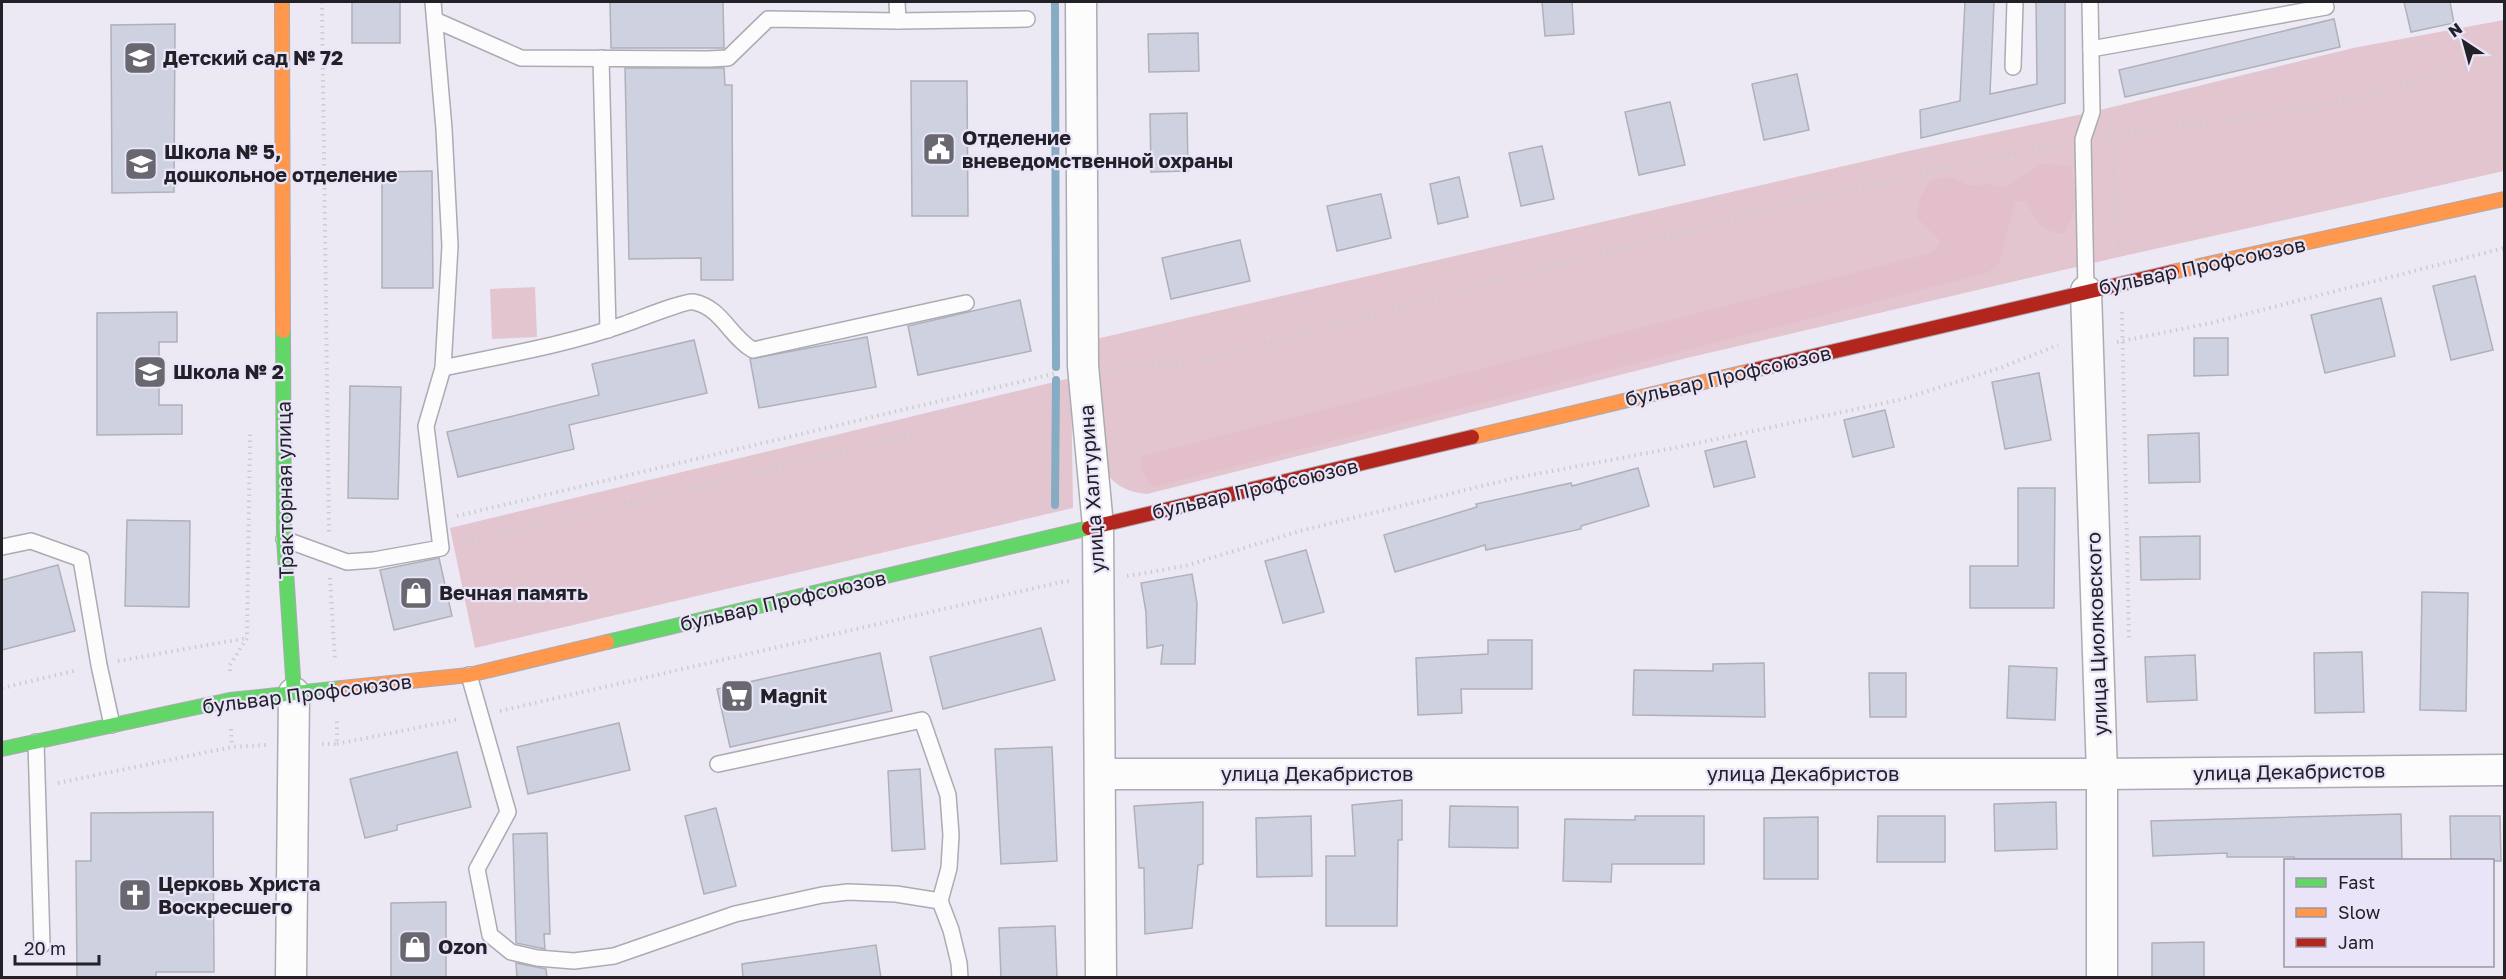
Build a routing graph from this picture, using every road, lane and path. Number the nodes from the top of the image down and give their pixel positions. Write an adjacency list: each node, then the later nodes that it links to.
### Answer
1 (282, 2): 33 (main road, Тракторная улица)
2 (322, 2): 36 (path)
3 (433, 2): 10 (lane)
4 (897, 2): 11 (lane)
5 (1081, 2): 27 (street, улица Халтурина)
6 (2015, 2): 15 (lane)
7 (2090, 2): 12 (lane)
8 (2326, 7): 12 (lane)
9 (1027, 19): 11 (lane)
10 (435, 21): 13 (lane); 28 (lane)
11 (898, 21): 13 (lane)
12 (2091, 49): 18 (lane)
13 (601, 58): 24 (lane)
14 (2505, 58): 17 (path)
15 (2013, 68)
16 (2110, 117): 17 (path)
17 (2111, 136): 18 (path); 21 (path)
18 (2083, 139): 22 (lane); 27 (path)
19 (2505, 199): 21 (main road, бульвар Профсоюзов)
20 (2505, 248): 25 (path)
21 (2121, 284): 22 (main road, бульвар Профсоюзов); 25 (path)
22 (2086, 291): 26 (street, улица Циолковского); 32 (main road, бульвар Профсоюзов)
23 (966, 303): 24 (lane)
24 (608, 330): 28 (lane)
25 (2124, 341): 26 (path); 39 (path)
26 (2088, 342): 37 (path); 56 (street, улица Циолковского)
27 (1083, 366): 31 (path); 32 (street, улица Халтурина)
28 (443, 368): 31 (lane)
29 (251, 426): 38 (path)
30 (930, 430): 35 (path)
31 (438, 520): 35 (lane)
32 (1098, 526): 37 (street, улица Халтурина); 41 (main road, бульвар Профсоюзов)
33 (285, 539): 36 (lane); 44 (main road, Тракторная улица)
34 (2, 548): 40 (lane)
35 (441, 548): 36 (lane)
36 (329, 555): 43 (path)
37 (1099, 580): 46 (path); 55 (street, улица Халтурина)
38 (247, 638): 40 (path); 45 (path)
39 (2129, 645)
40 (99, 665): 42 (path); 47 (lane)
41 (469, 675): 43 (main road, бульвар Профсоюзов); 46 (lane)
42 (2, 688)
43 (336, 688): 44 (main road, бульвар Профсоюзов); 50 (path)
44 (294, 693): 45 (main road, бульвар Профсоюзов); 49 (street, Тракторная улица)
45 (230, 700): 47 (main road, бульвар Профсоюзов); 51 (path)
46 (481, 715): 50 (path); 58 (lane)
47 (112, 725): 48 (main road, бульвар Профсоюзов)
48 (36, 742): 52 (main road, бульвар Профсоюзов); 57 (lane)
49 (293, 744): 50 (path); 51 (path); 60 (street, Тракторная улица)
50 (337, 744)
51 (232, 747): 57 (path)
52 (2, 749)
53 (718, 764): 58 (lane)
54 (2505, 770): 56 (street, улица Декабристов)
55 (1101, 774): 56 (street, улица Декабристов); 62 (street, улица Халтурина)
56 (2102, 774): 63 (street, улица Циолковского)
57 (38, 787): 59 (lane)
58 (940, 901): 61 (lane)
59 (42, 945)
60 (291, 978)
61 (960, 978)
62 (1101, 978)
63 (2102, 978)

